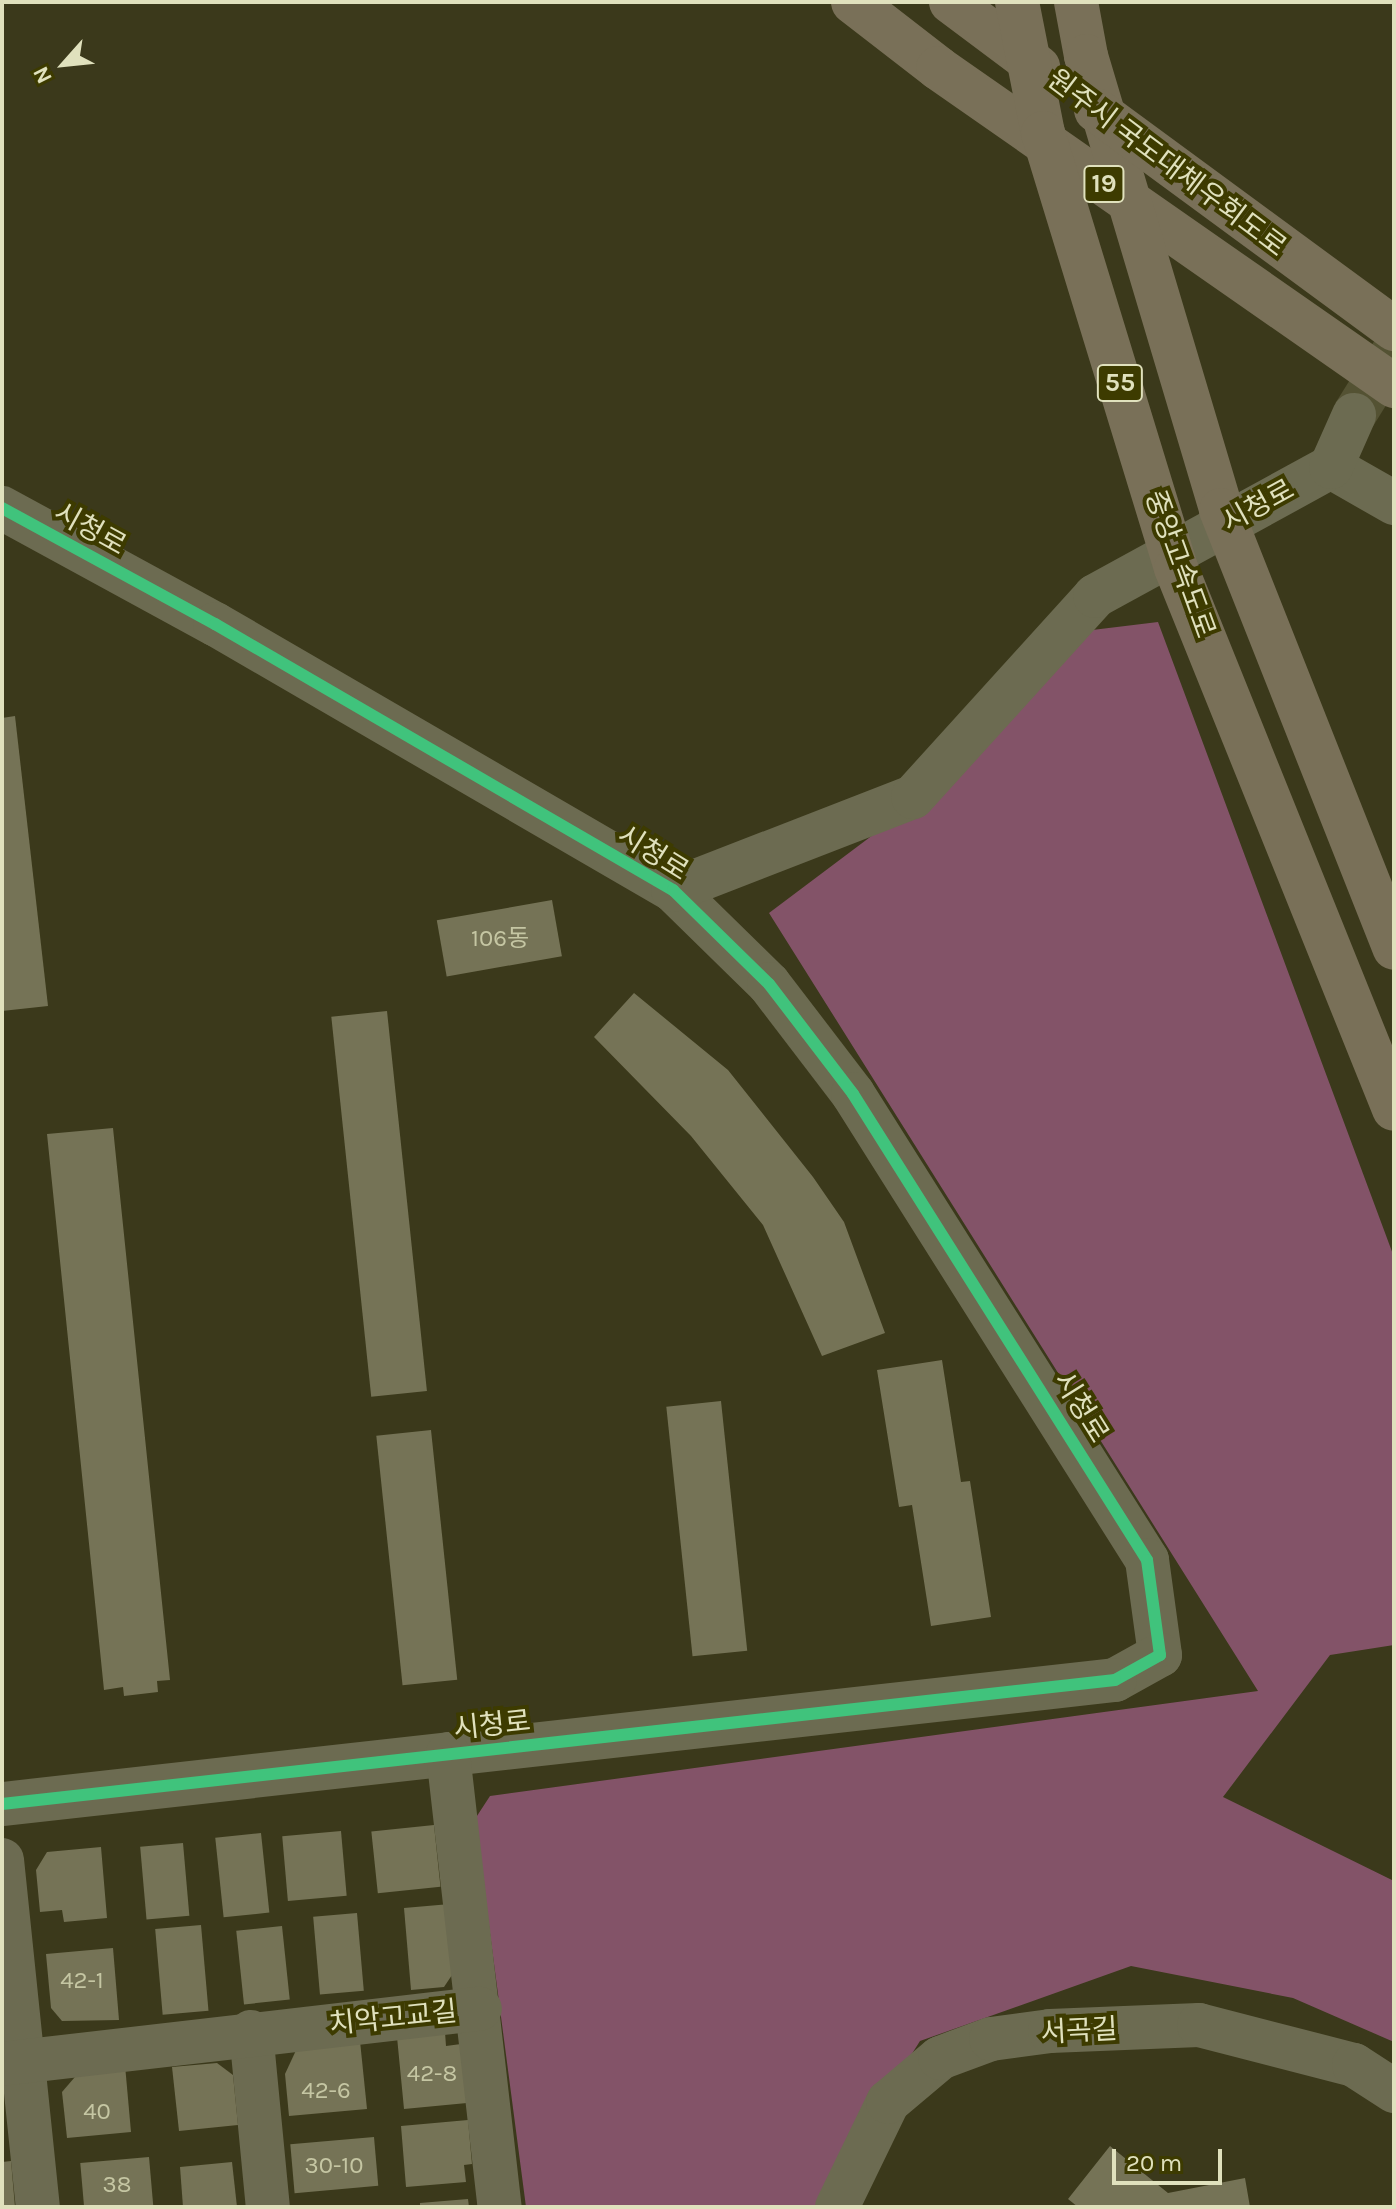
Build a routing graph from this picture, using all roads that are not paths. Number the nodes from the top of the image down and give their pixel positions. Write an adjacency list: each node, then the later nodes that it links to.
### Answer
1 (853, 2): 6 (highway, 원주시 국도대체우회도로 / 19)
2 (951, 2): 5 (highway, 원주시 국도대체우회도로 / 19)
3 (1017, 2): 13 (highway, 중앙고속도로 / 55)
4 (1076, 2): 12 (highway, 중앙고속도로 / 55)
5 (1389, 326)
6 (1394, 386)
7 (1354, 415): 8 (street)
8 (1331, 467): 9 (street); 11 (street, 시청로)
9 (1394, 503)
10 (2, 508): 11 (street, 시청로)
11 (673, 890): 14 (street, 시청로)
12 (1394, 948)
13 (1394, 1109)
14 (448, 1754): 15 (street, 시청로); 17 (street)
15 (2, 1804)
16 (2, 1860): 19 (street)
17 (480, 2009): 18 (street, 치악고교길); 23 (street, 치악고교길)
18 (251, 2032): 19 (street, 치악고교길); 22 (street)
19 (12, 2063): 21 (street)
20 (1394, 2091): 24 (street, 서곡길)
21 (38, 2207)
22 (268, 2207)
23 (500, 2207)
24 (837, 2207)

